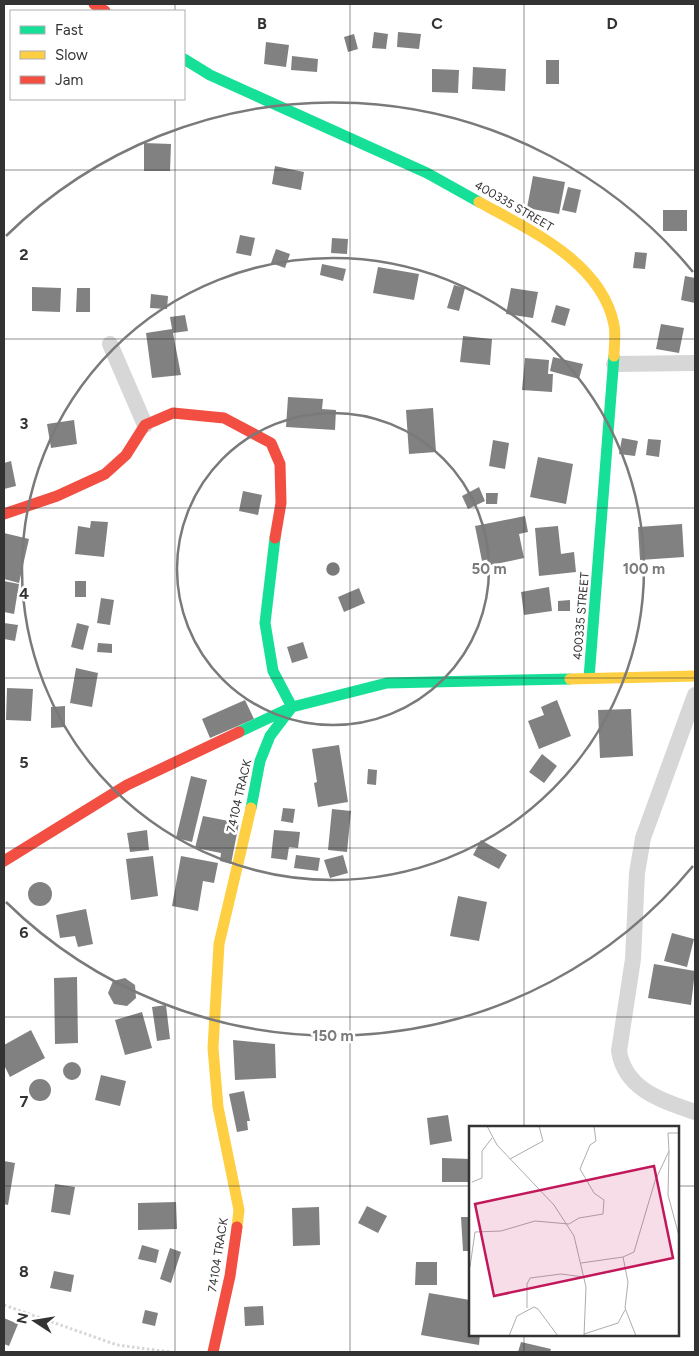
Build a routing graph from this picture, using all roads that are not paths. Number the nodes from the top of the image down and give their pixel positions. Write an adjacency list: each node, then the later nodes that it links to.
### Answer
1 (185, 60): 3 (street, 400335 STREET)
2 (110, 344): 5 (street)
3 (614, 364): 4 (street); 8 (street, 400335 STREET)
4 (695, 364)
5 (145, 425): 6 (street); 10 (street)
6 (4, 514)
7 (695, 676): 8 (street)
8 (589, 678): 10 (street)
9 (695, 696): 12 (street)
10 (292, 707): 11 (street); 13 (street, 74104 TRACK)
11 (4, 861)
12 (695, 1112)
13 (213, 1352)

